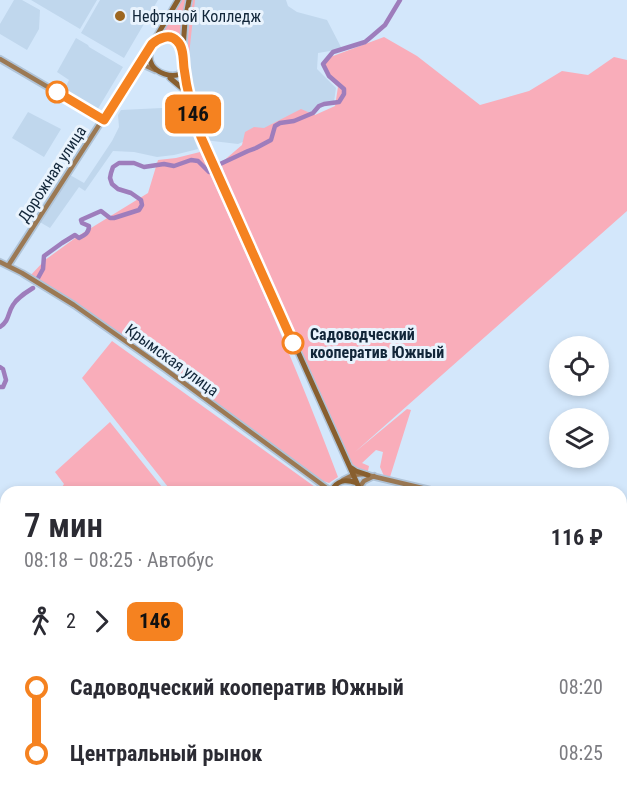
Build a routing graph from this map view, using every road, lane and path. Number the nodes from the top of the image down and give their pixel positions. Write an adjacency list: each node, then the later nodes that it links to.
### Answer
1 (178, 0): 3 (main road, Дорожная улица)
2 (189, 0): 4 (main road)
3 (151, 45): 4 (main road); 6 (main road, Дорожная улица); 7 (main road)
4 (183, 57): 7 (main road); 8 (main road)
5 (0, 59): 9 (main road)
6 (138, 66): 7 (main road); 9 (main road, Дорожная улица)
7 (163, 73): 8 (main road)
8 (189, 102): 11 (main road)
9 (104, 120): 10 (main road, Дорожная улица)
10 (3, 263): 15 (main road, Крымская улица)
11 (348, 463): 12 (main road); 13 (main road); 14 (main road)
12 (353, 475): 13 (main road); 14 (main road); 19 (main road)
13 (371, 476): 20 (main road); 21 (main road)
14 (339, 482): 15 (main road); 17 (main road); 18 (main road)
15 (319, 483): 16 (main road, Крымская улица)
16 (324, 486)
17 (335, 486)
18 (355, 486)
19 (358, 486)
20 (361, 486)
21 (414, 486)

